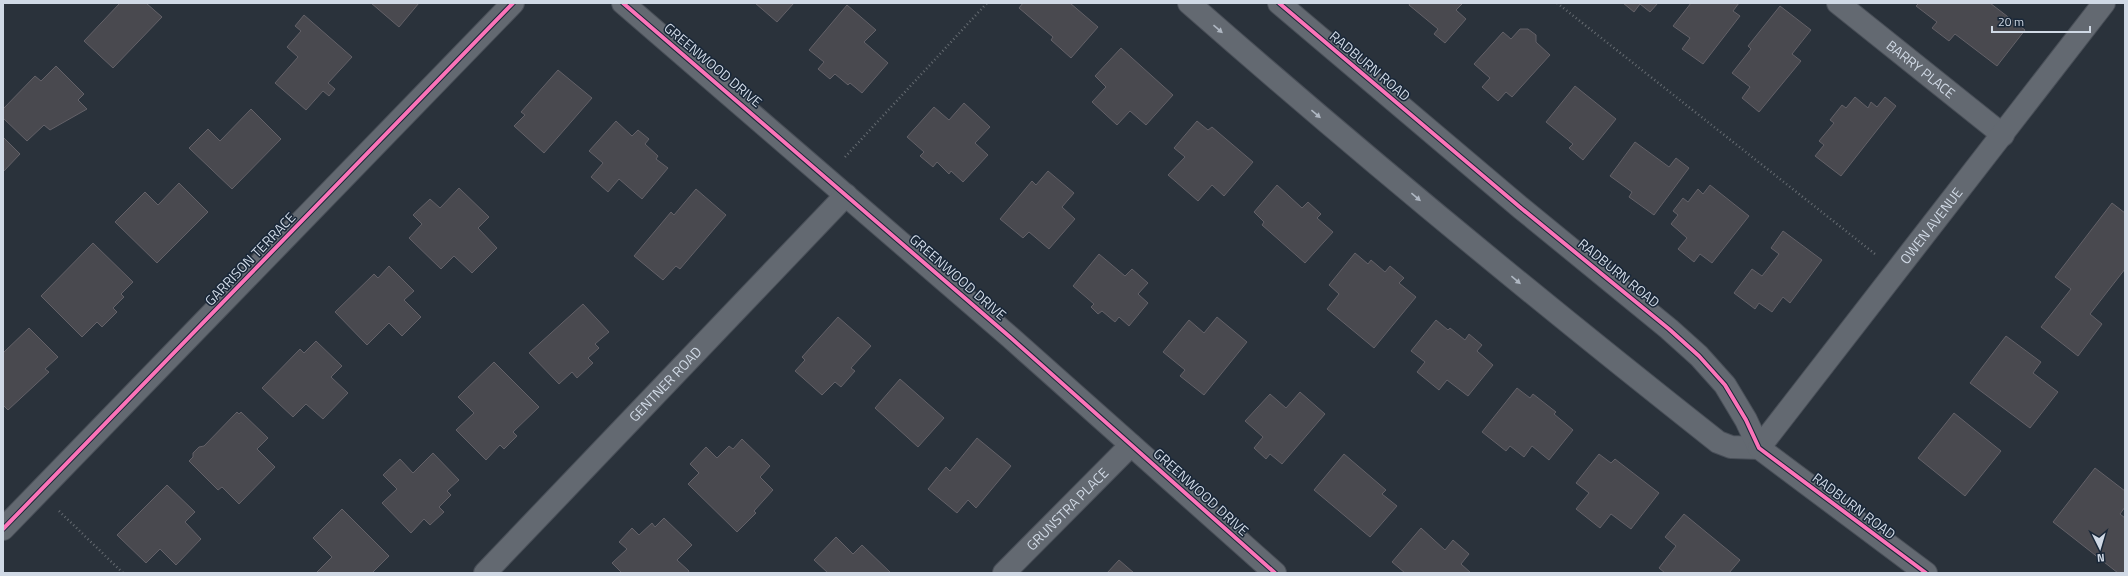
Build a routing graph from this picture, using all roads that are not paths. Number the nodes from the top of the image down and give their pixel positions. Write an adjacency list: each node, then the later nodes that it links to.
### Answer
1 (513, 3): 11 (street, GARRISON TERRACE)
2 (623, 3): 8 (street, GREENWOOD DRIVE)
3 (1189, 3): 10 (street, one-way to 10)
4 (1279, 3): 10 (street, RADBURN ROAD)
5 (1838, 3): 7 (street, BARRY PLACE)
6 (2104, 3): 7 (street, OWEN AVENUE)
7 (2003, 135): 10 (street, OWEN AVENUE)
8 (846, 195): 9 (street, GREENWOOD DRIVE); 12 (street, GENTNER ROAD)
9 (1131, 444): 13 (street, GRUNSTRA PLACE); 14 (street, GREENWOOD DRIVE)
10 (1759, 448): 15 (street, RADBURN ROAD)
11 (3, 529)
12 (486, 573)
13 (1004, 573)
14 (1275, 573)
15 (1926, 573)

